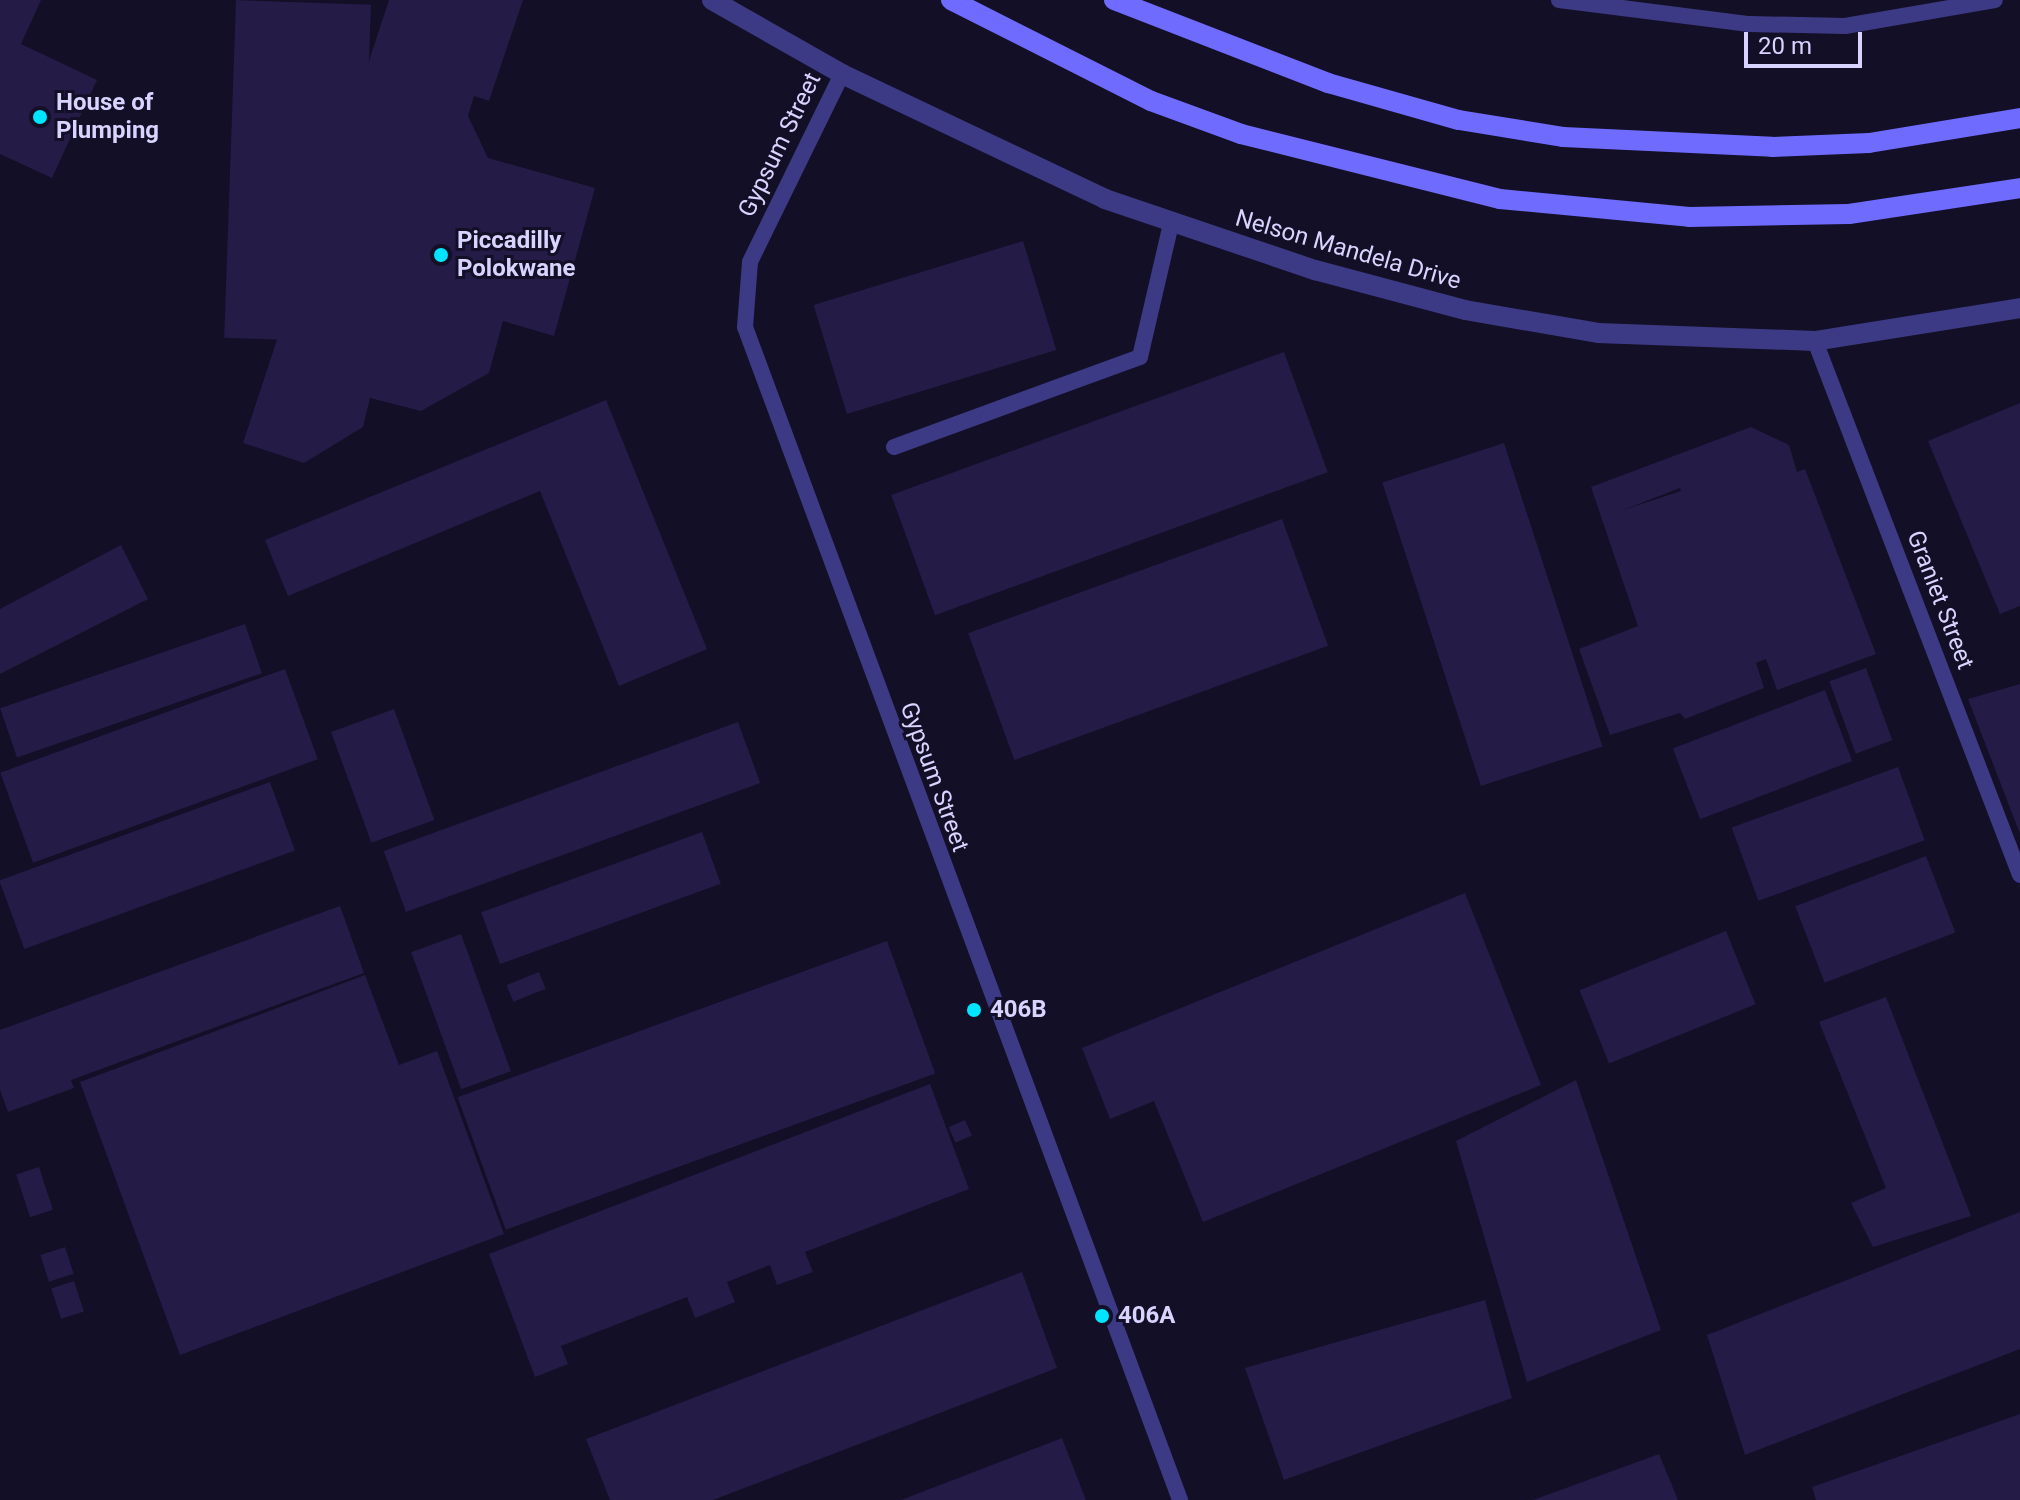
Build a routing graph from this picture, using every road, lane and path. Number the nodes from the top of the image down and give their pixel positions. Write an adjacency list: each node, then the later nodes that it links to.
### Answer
1 (712, 0): 6 (street, Nelson Mandela Drive)
2 (951, 0): 8 (main road)
3 (1114, 0): 7 (main road)
4 (1559, 0): 5 (lane)
5 (1995, 0)
6 (842, 74): 9 (street, Nelson Mandela Drive); 14 (lane, Gypsum Street)
7 (2020, 118)
8 (2020, 188)
9 (1171, 224): 11 (street, Nelson Mandela Drive); 12 (lane)
10 (2020, 308): 11 (street, Nelson Mandela Drive)
11 (1815, 341): 13 (lane, Graniet Street)
12 (894, 447)
13 (2020, 875)
14 (1180, 1500)

